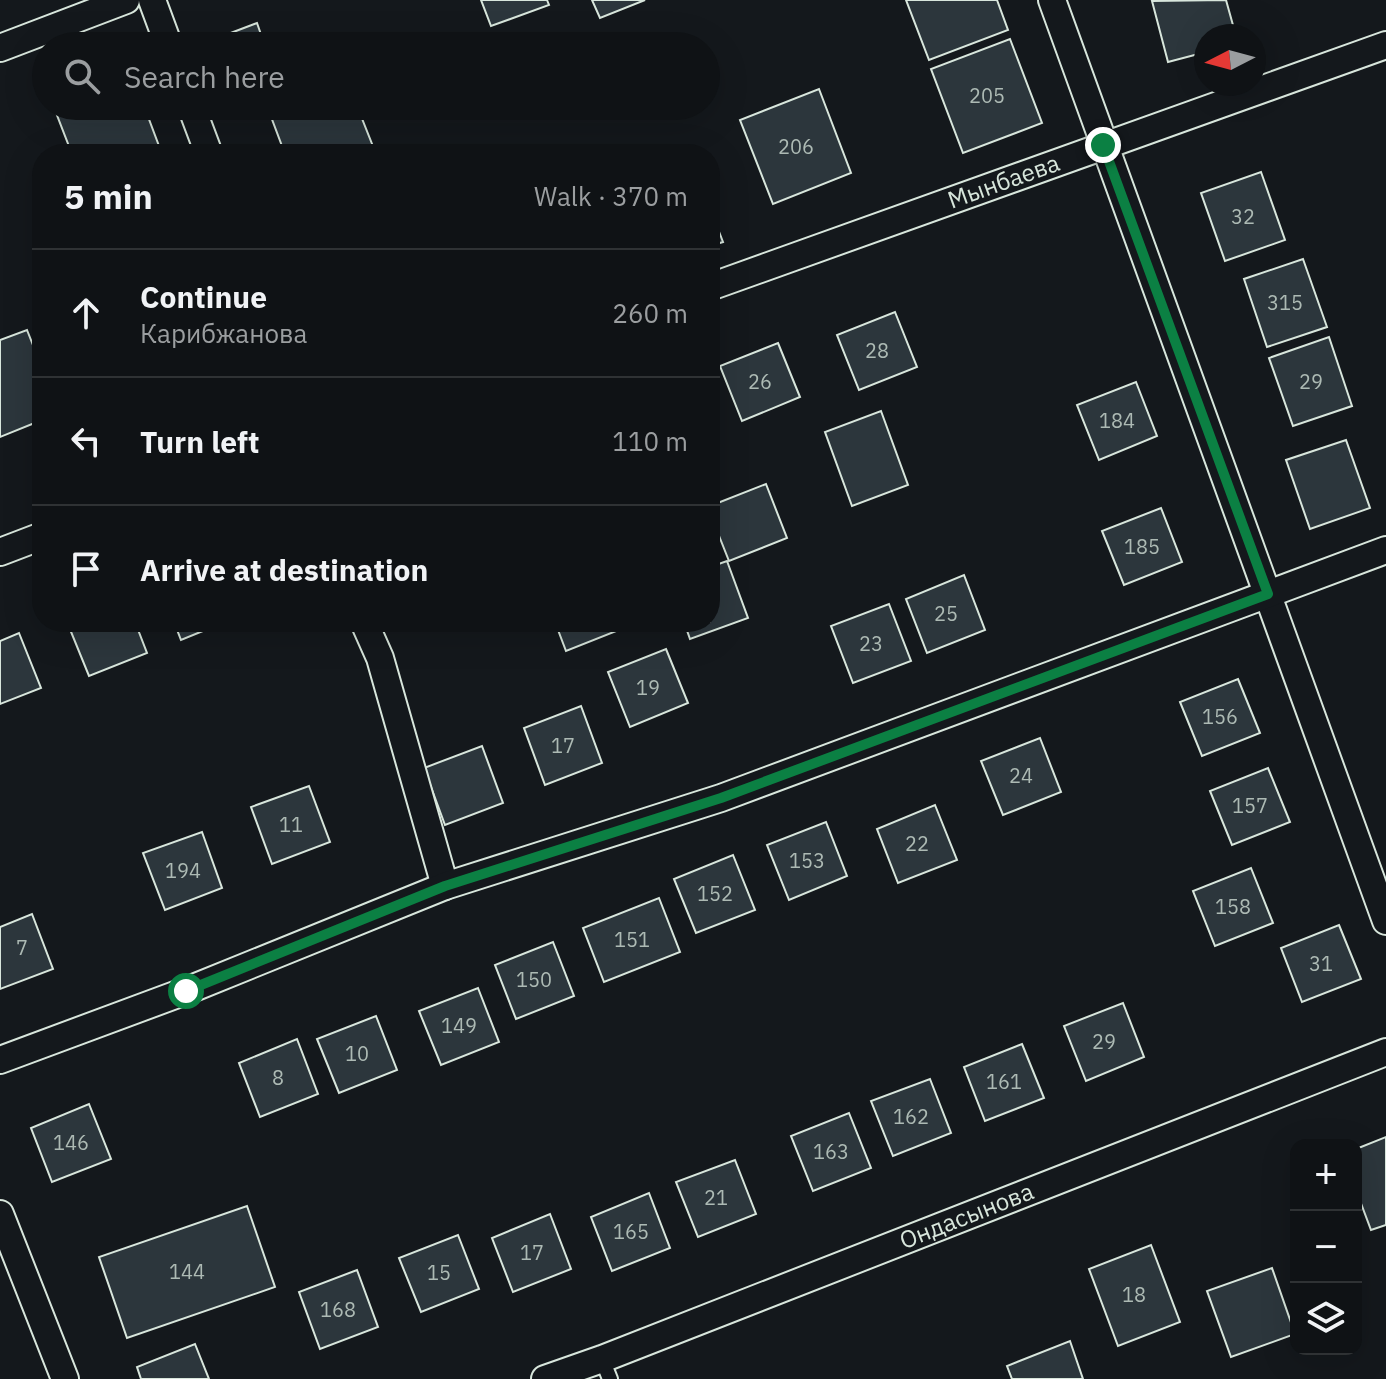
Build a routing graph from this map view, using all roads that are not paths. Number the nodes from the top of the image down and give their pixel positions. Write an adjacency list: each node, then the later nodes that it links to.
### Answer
1 (126, 0): 4 (street)
2 (152, 0): 5 (street)
3 (1052, 0): 11 (street)
4 (42, 32)
5 (164, 32)
6 (32, 36): 8 (street)
7 (1386, 45): 11 (street, Мынбаева)
8 (0, 48)
9 (196, 120): 10 (street)
10 (205, 144)
11 (1103, 145): 12 (street, Мынбаева); 16 (street)
12 (720, 283)
13 (32, 540): 15 (street)
14 (1386, 550): 16 (street)
15 (0, 552)
16 (1268, 594): 18 (street); 19 (street)
17 (368, 632): 18 (street)
18 (445, 886): 21 (street)
19 (1386, 921)
20 (1386, 1052): 23 (street, Ондасынова)
21 (0, 1060)
22 (0, 1214): 24 (street)
23 (606, 1369): 25 (street, Ондасынова)
24 (65, 1379)
25 (545, 1379)

